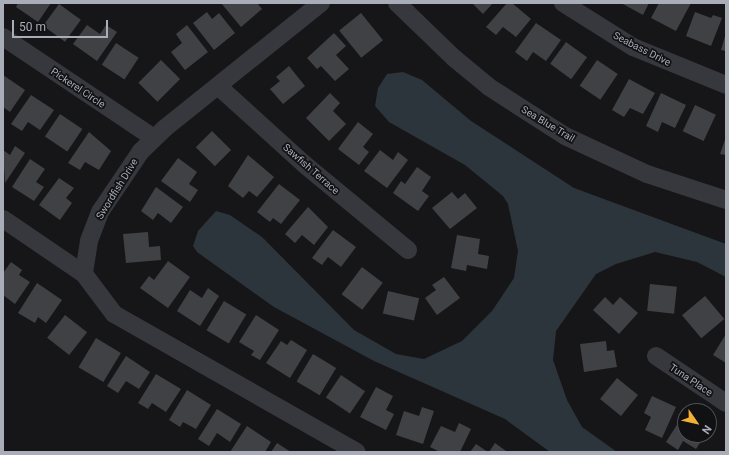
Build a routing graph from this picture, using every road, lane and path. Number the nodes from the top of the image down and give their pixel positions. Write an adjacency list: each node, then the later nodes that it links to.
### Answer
1 (321, 3): 6 (street, Swordfish Drive)
2 (397, 3): 8 (street, Sea Blue Trail)
3 (563, 3): 5 (street, Seabass Drive)
4 (3, 37): 7 (street, Pickerel Circle)
5 (726, 85)
6 (218, 86): 7 (street, Swordfish Drive); 10 (street, Sawfish Terrace)
7 (154, 138): 11 (street, Swordfish Drive)
8 (726, 200)
9 (3, 219): 11 (street)
10 (408, 250)
11 (84, 274): 14 (street)
12 (656, 356): 13 (street, Tuna Place)
13 (726, 403)
14 (357, 452)

